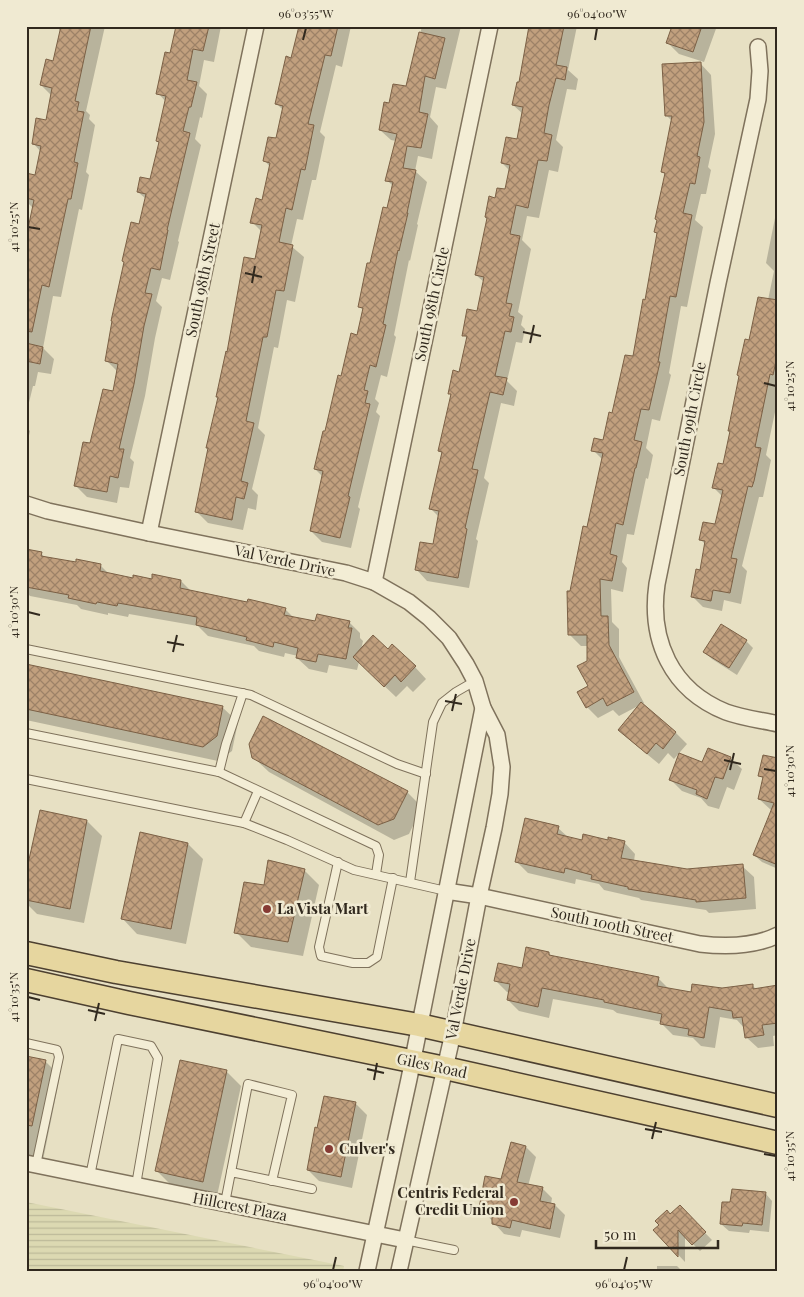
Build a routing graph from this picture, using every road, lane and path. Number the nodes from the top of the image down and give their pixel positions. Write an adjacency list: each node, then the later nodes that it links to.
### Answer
1 (256, 26): 5 (street, South 98th Street)
2 (490, 26): 6 (street, South 98th Circle)
3 (758, 47): 11 (street, South 99th Circle)
4 (26, 504): 5 (street, Val Verde Drive)
5 (149, 533): 6 (street, Val Verde Drive)
6 (374, 582): 8 (street, Val Verde Drive)
7 (26, 649): 9 (lane)
8 (475, 681): 10 (street, Val Verde Drive); 14 (lane)
9 (243, 693): 13 (lane); 14 (lane)
10 (483, 708): 22 (street, Val Verde Drive); 23 (street, Val Verde Drive)
11 (778, 724)
12 (26, 733): 13 (lane)
13 (219, 772): 16 (lane)
14 (426, 774): 21 (lane)
15 (26, 780): 17 (lane)
16 (258, 791): 17 (lane); 19 (lane)
17 (244, 823): 18 (lane)
18 (338, 862): 19 (lane); 20 (lane)
19 (376, 874): 20 (lane)
20 (394, 878): 21 (lane)
21 (410, 882): 22 (lane)
22 (446, 891): 23 (street, South 100th Street); 27 (street, Val Verde Drive)
23 (478, 896): 24 (street, South 100th Street); 28 (street, Val Verde Drive)
24 (778, 935)
25 (26, 953): 27 (main road)
26 (26, 980): 30 (main road, Giles Road)
27 (419, 1025): 28 (main road); 30 (street, Val Verde Drive)
28 (453, 1033): 31 (street, Val Verde Drive); 32 (main road)
29 (26, 1043): 34 (lane)
30 (412, 1061): 31 (main road, Giles Road); 41 (street, Val Verde Drive)
31 (445, 1068): 33 (main road, Giles Road); 42 (street, Val Verde Drive)
32 (778, 1106)
33 (778, 1143)
34 (31, 1164): 36 (street, Hillcrest Plaza)
35 (231, 1172): 37 (lane); 37 (lane); 40 (lane)
36 (90, 1176): 38 (street, Hillcrest Plaza); 38 (lane)
37 (272, 1181): 39 (lane)
38 (136, 1185): 40 (street, Hillcrest Plaza)
39 (312, 1189)
40 (225, 1203): 41 (street, Hillcrest Plaza)
41 (376, 1234): 42 (street, Hillcrest Plaza); 44 (street, Val Verde Drive)
42 (405, 1240): 43 (lane, Hillcrest Plaza); 45 (street, Val Verde Drive)
43 (454, 1250)
44 (367, 1271)
45 (399, 1271)

